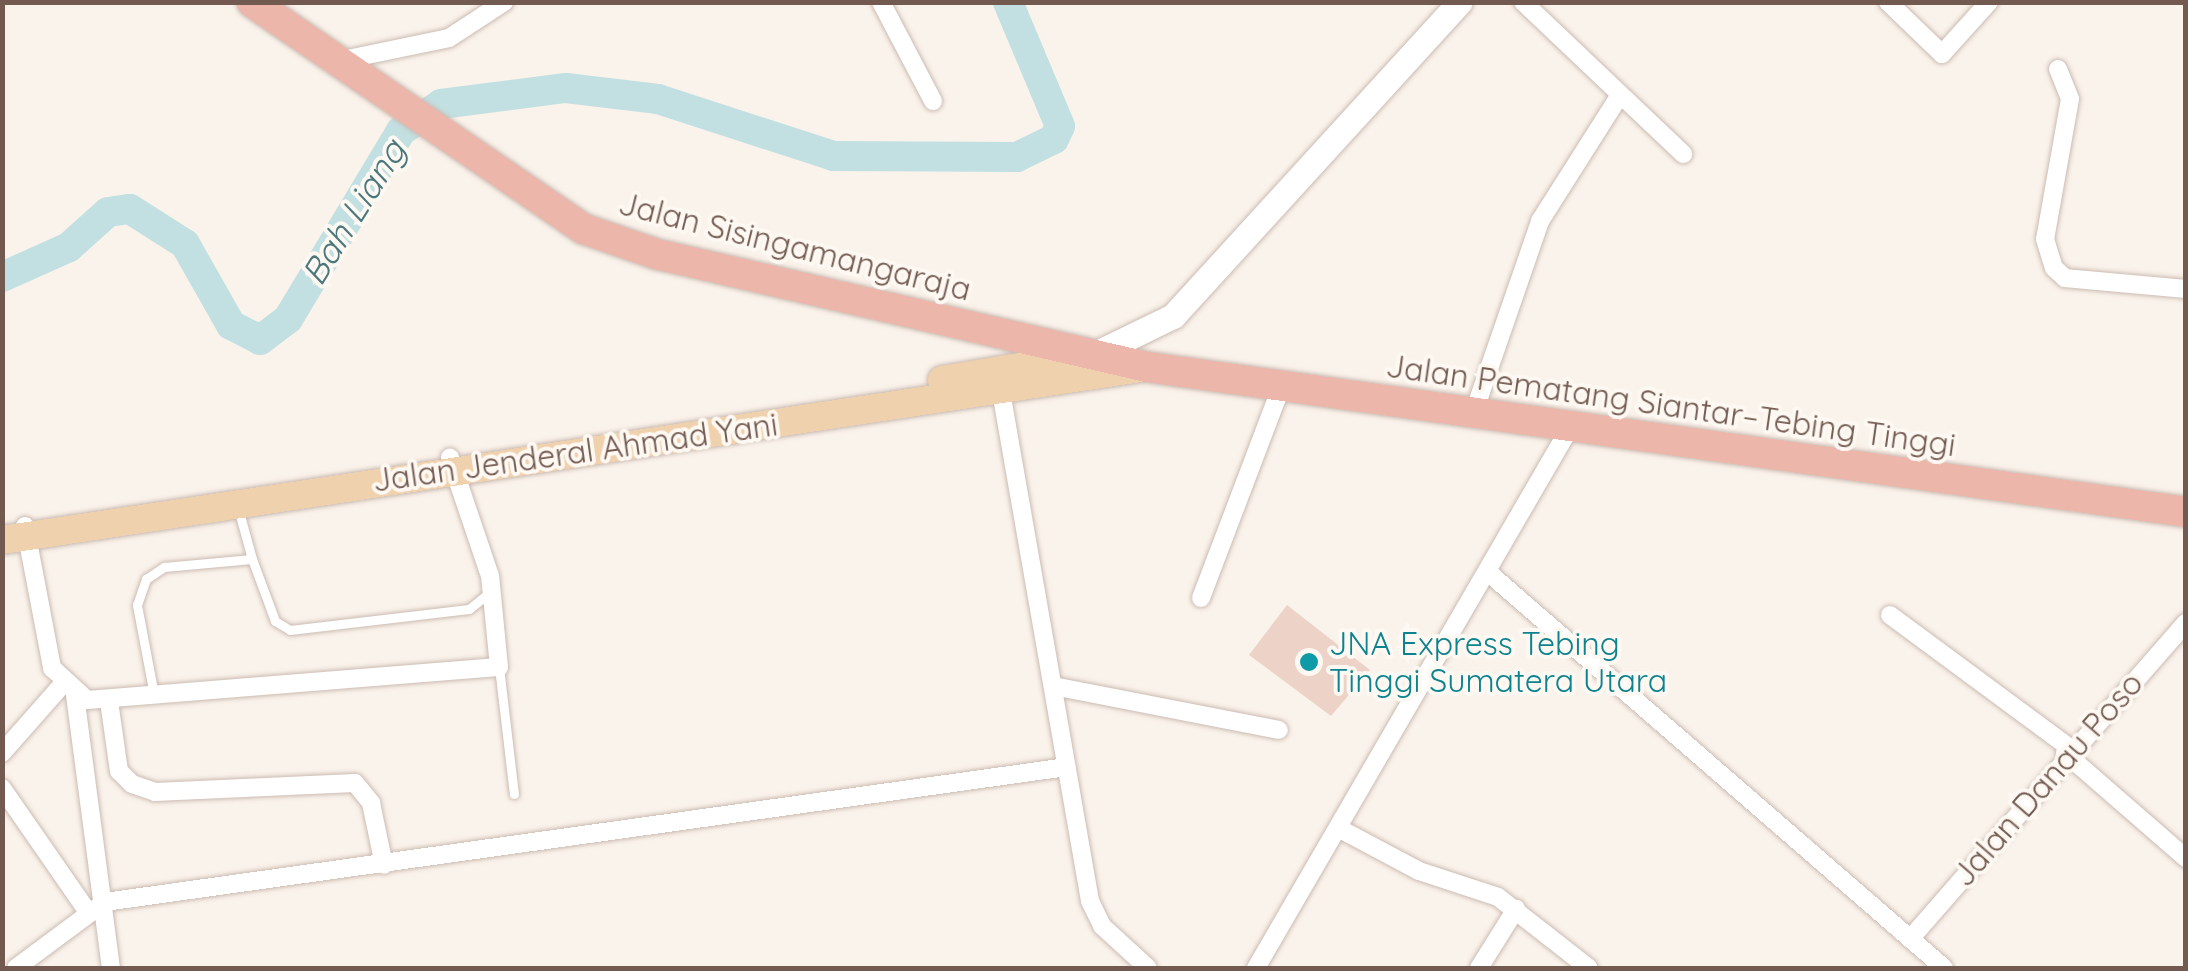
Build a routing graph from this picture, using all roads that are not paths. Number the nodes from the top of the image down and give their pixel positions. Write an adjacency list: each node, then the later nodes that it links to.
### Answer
1 (252, 2): 8 (highway, Jalan Sisingamangaraja)
2 (504, 2): 8 (street)
3 (881, 2): 11 (street)
4 (1460, 2): 14 (street)
5 (1522, 2): 10 (street)
6 (1888, 2): 7 (street)
7 (1990, 2)
8 (337, 62): 15 (highway, Jalan Sisingamangaraja)
9 (2058, 69): 13 (street)
10 (1620, 95): 12 (street); 19 (street)
11 (932, 101)
12 (1684, 154)
13 (2186, 290)
14 (1173, 316): 15 (street); 16 (street)
15 (1095, 354): 16 (highway, Jalan Sisingamangaraja); 17 (main road, Jalan Jenderal Ahmad Yani)
16 (1147, 366): 17 (main road, Jalan Jenderal Ahmad Yani); 18 (highway, Jalan Pematang Siantar–Tebing Tinggi)
17 (999, 381): 21 (main road, Jalan Jenderal Ahmad Yani); 32 (street)
18 (1282, 385): 19 (highway, Jalan Pematang Siantar–Tebing Tinggi); 28 (street)
19 (1474, 412): 20 (highway, Jalan Pematang Siantar–Tebing Tinggi)
20 (1571, 426): 23 (highway, Jalan Pematang Siantar–Tebing Tinggi); 26 (street)
21 (452, 464): 22 (main road, Jalan Jenderal Ahmad Yani); 27 (street)
22 (235, 496): 24 (main road, Jalan Jenderal Ahmad Yani); 25 (lane)
23 (2186, 512)
24 (14, 533): 33 (street)
25 (252, 559): 27 (lane); 34 (lane)
26 (1490, 574): 42 (street); 48 (street)
27 (486, 595): 31 (street)
28 (1200, 598)
29 (1890, 615): 37 (street)
30 (2186, 622): 37 (street, Jalan Danau Poso)
31 (499, 667): 34 (street); 40 (lane)
32 (1053, 686): 36 (street); 39 (street)
33 (68, 690): 35 (street); 38 (street); 45 (street)
34 (154, 698): 35 (street)
35 (109, 701): 44 (street)
36 (1279, 730)
37 (2067, 750): 43 (street); 48 (street, Jalan Danau Poso)
38 (2, 753)
39 (1067, 767): 44 (street); 51 (street)
40 (514, 794)
41 (5, 798): 47 (street)
42 (1340, 829): 46 (street); 52 (street)
43 (2186, 858)
44 (384, 865): 45 (street)
45 (105, 902): 47 (street); 50 (street)
46 (1516, 908): 53 (street); 54 (street)
47 (88, 912): 49 (street)
48 (1910, 939): 55 (street)
49 (16, 968)
50 (111, 968)
51 (1148, 968)
52 (1256, 968)
53 (1479, 968)
54 (1589, 968)
55 (1944, 968)

